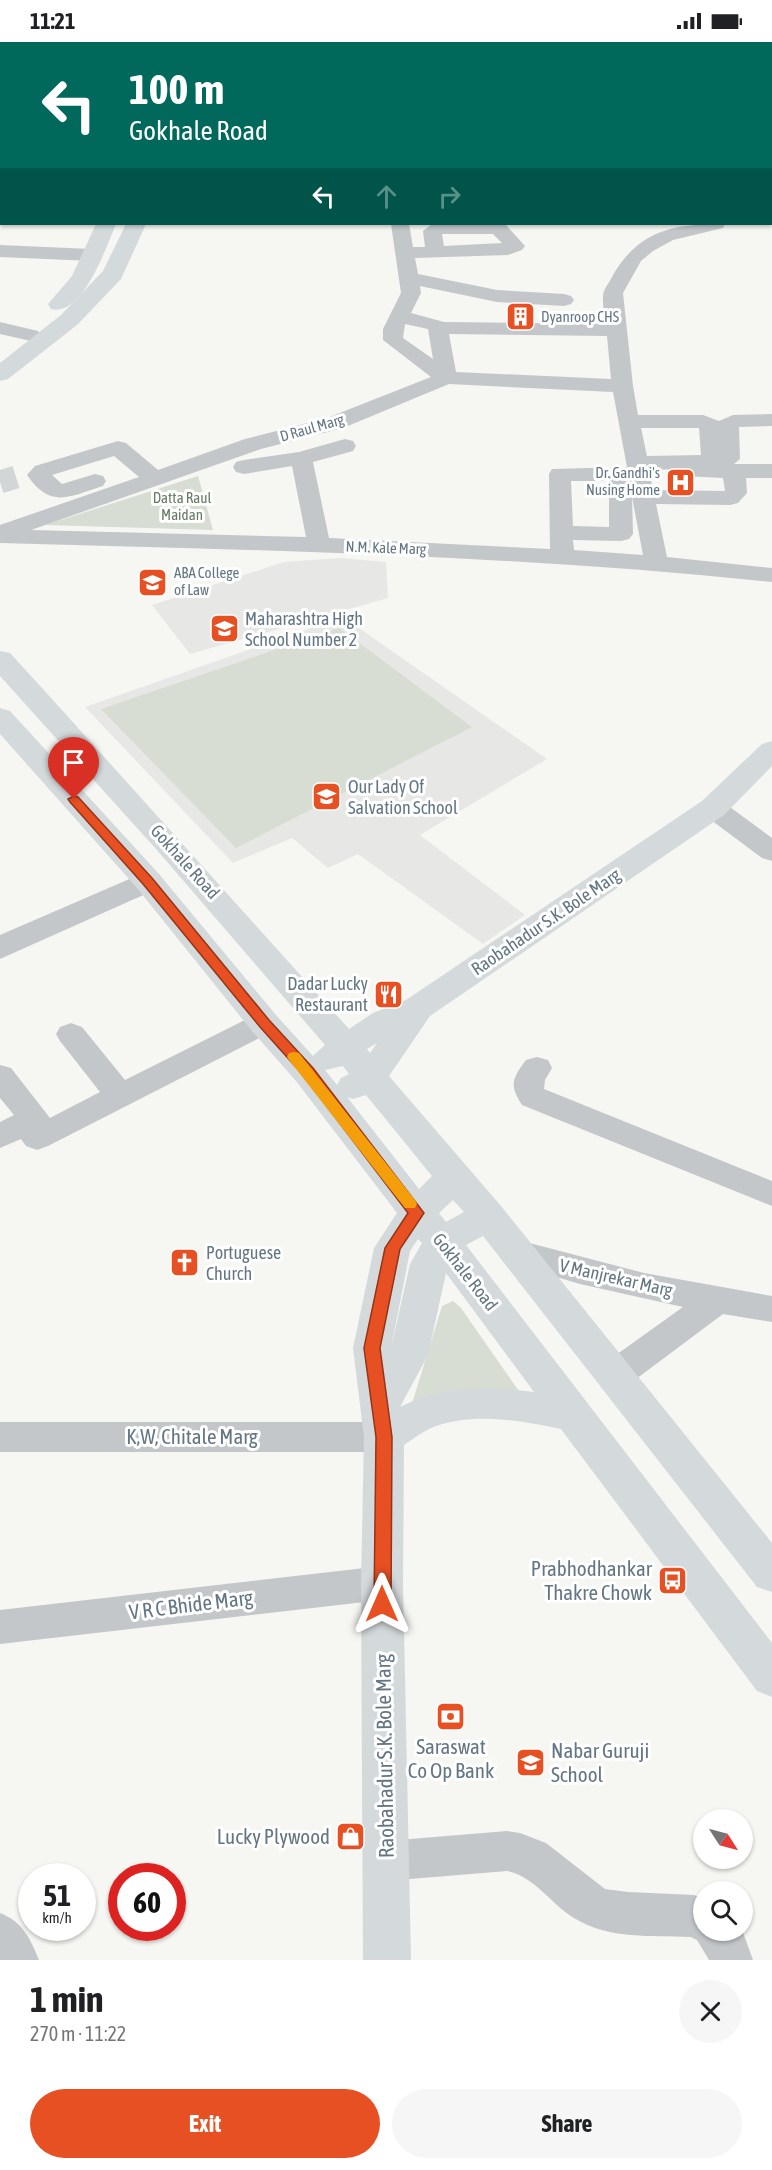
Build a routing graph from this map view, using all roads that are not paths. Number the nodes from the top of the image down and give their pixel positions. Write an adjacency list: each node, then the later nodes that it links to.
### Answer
1 (106, 225): 8 (main road)
2 (136, 225): 22 (main road)
3 (400, 225): 7 (street)
4 (712, 225): 14 (street)
5 (0, 251): 8 (street)
6 (435, 252): 7 (street)
7 (406, 253): 10 (street)
8 (89, 262): 9 (street); 15 (main road)
9 (0, 263)
10 (411, 278): 11 (street); 12 (street)
11 (564, 300)
12 (399, 317): 16 (street); 21 (street)
13 (0, 328): 15 (street)
14 (616, 330): 16 (street); 18 (street)
15 (30, 335): 19 (main road)
16 (450, 335): 21 (street)
17 (598, 343): 18 (street)
18 (619, 352): 24 (street)
19 (0, 358)
20 (598, 365): 23 (street)
21 (450, 367): 23 (street); 36 (street, D Raul Marg)
22 (0, 374)
23 (570, 377): 24 (street)
24 (622, 386): 26 (street)
25 (772, 420): 30 (street)
26 (629, 423): 30 (street); 34 (street)
27 (657, 426): 31 (street)
28 (345, 446): 29 (street)
29 (301, 458): 33 (street); 43 (street)
30 (726, 461): 31 (street); 32 (street); 34 (street); 35 (street); 39 (street)
31 (662, 463): 34 (street)
32 (772, 466)
33 (244, 467)
34 (633, 470): 39 (street); 44 (street); 44 (street)
35 (772, 471)
36 (148, 472): 38 (street, D Raul Marg); 38 (street)
37 (16, 477): 40 (street)
38 (96, 489): 40 (street)
39 (643, 497): 45 (street)
40 (49, 509): 41 (street)
41 (4, 525): 43 (street, N.M. Kale Marg)
42 (261, 534): 43 (street)
43 (318, 536): 44 (street, N.M. Kale Marg)
44 (562, 545): 45 (street, N.M. Kale Marg)
45 (656, 562): 46 (street, N.M. Kale Marg)
46 (772, 575)
47 (0, 659): 57 (main road, Gokhale Road)
48 (0, 717): 52 (main road, Gokhale Road)
49 (772, 750): 50 (main road, Raobahadur S.K. Bole Marg)
50 (713, 808): 51 (street); 54 (main road, Raobahadur S.K. Bole Marg)
51 (772, 852)
52 (148, 881): 53 (street); 55 (main road, Gokhale Road)
53 (0, 948)
54 (418, 1008): 57 (main road); 61 (main road, Raobahadur S.K. Bole Marg)
55 (264, 1023): 59 (main road, Gokhale Road); 62 (street)
56 (71, 1034): 62 (street)
57 (346, 1047): 59 (main road); 61 (main road, Gokhale Road)
58 (537, 1068): 67 (street)
59 (308, 1072): 63 (main road, Gokhale Road)
60 (0, 1076): 64 (street)
61 (370, 1077): 63 (main road, Raobahadur S.K. Bole Marg); 66 (main road, Gokhale Road)
62 (120, 1096): 65 (street)
63 (331, 1101): 69 (main road, Gokhale Road)
64 (0, 1136)
65 (37, 1138)
66 (453, 1177): 68 (main road, Gokhale Road); 69 (main road, Raobahadur S.K. Bole Marg)
67 (772, 1194)
68 (488, 1216): 69 (main road); 70 (main road, Gokhale Road)
69 (429, 1227): 74 (main road, Gokhale Road); 75 (main road, Raobahadur S.K. Bole Marg)
70 (518, 1253): 71 (street, V Manjrekar Marg); 73 (main road, Gokhale Road)
71 (716, 1301): 72 (street, V Manjrekar Marg); 73 (street, V Manjrekar Marg)
72 (772, 1309)
73 (615, 1375): 77 (main road, Gokhale Road)
74 (574, 1415): 75 (main road); 80 (main road, Gokhale Road)
75 (382, 1422): 76 (street, K,W, Chitale Marg); 78 (main road, Raobahadur S.K. Bole Marg)
76 (0, 1437)
77 (772, 1574)
78 (382, 1582): 79 (street, V R C Bhide Marg); 81 (main road, Raobahadur S.K. Bole Marg)
79 (0, 1628)
80 (772, 1677)
81 (386, 1861): 82 (street); 86 (main road, Raobahadur S.K. Bole Marg)
82 (693, 1916)
83 (0, 1934): 85 (street)
84 (724, 1941): 87 (street)
85 (17, 1960)
86 (387, 1960)
87 (731, 1960)

